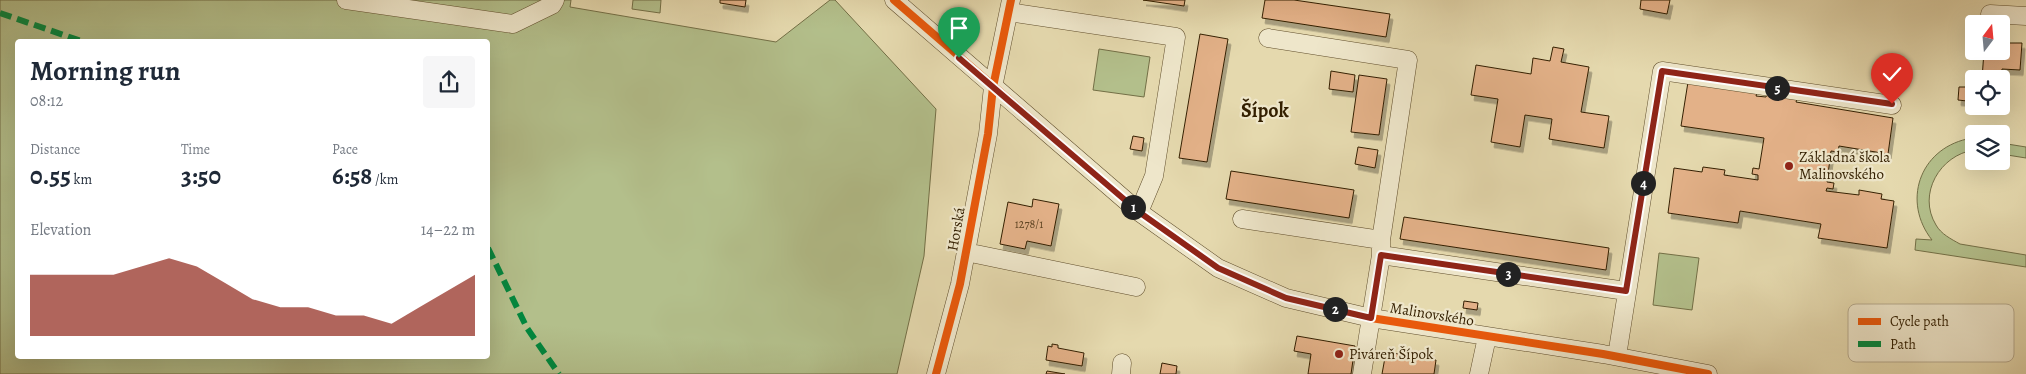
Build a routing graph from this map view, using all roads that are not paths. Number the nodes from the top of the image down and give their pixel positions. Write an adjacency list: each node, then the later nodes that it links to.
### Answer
1 (346, 0): 2 (street)
2 (555, 0)
3 (894, 0): 8 (street, Malinovského)
4 (1010, 6): 8 (street, Horská); 12 (street)
5 (1990, 14): 6 (street)
6 (2026, 16)
7 (1268, 38): 14 (street)
8 (994, 87): 10 (street, Malinovského); 11 (street, Horská)
9 (1892, 104): 17 (street)
10 (1018, 109): 11 (street); 12 (street, Malinovského)
11 (989, 122): 15 (street, Horská)
12 (1139, 212): 18 (street, Malinovského)
13 (1242, 219): 14 (street)
14 (1381, 248): 17 (street); 18 (street)
15 (966, 252): 16 (street); 21 (street, Horská)
16 (1136, 287)
17 (1626, 291): 20 (street)
18 (1371, 318): 19 (street, Malinovského); 22 (street)
19 (1487, 337): 20 (street, Malinovského); 23 (street)
20 (1617, 356): 24 (street, Malinovského)
21 (936, 374)
22 (1362, 374)
23 (1480, 374)
24 (1708, 374)

